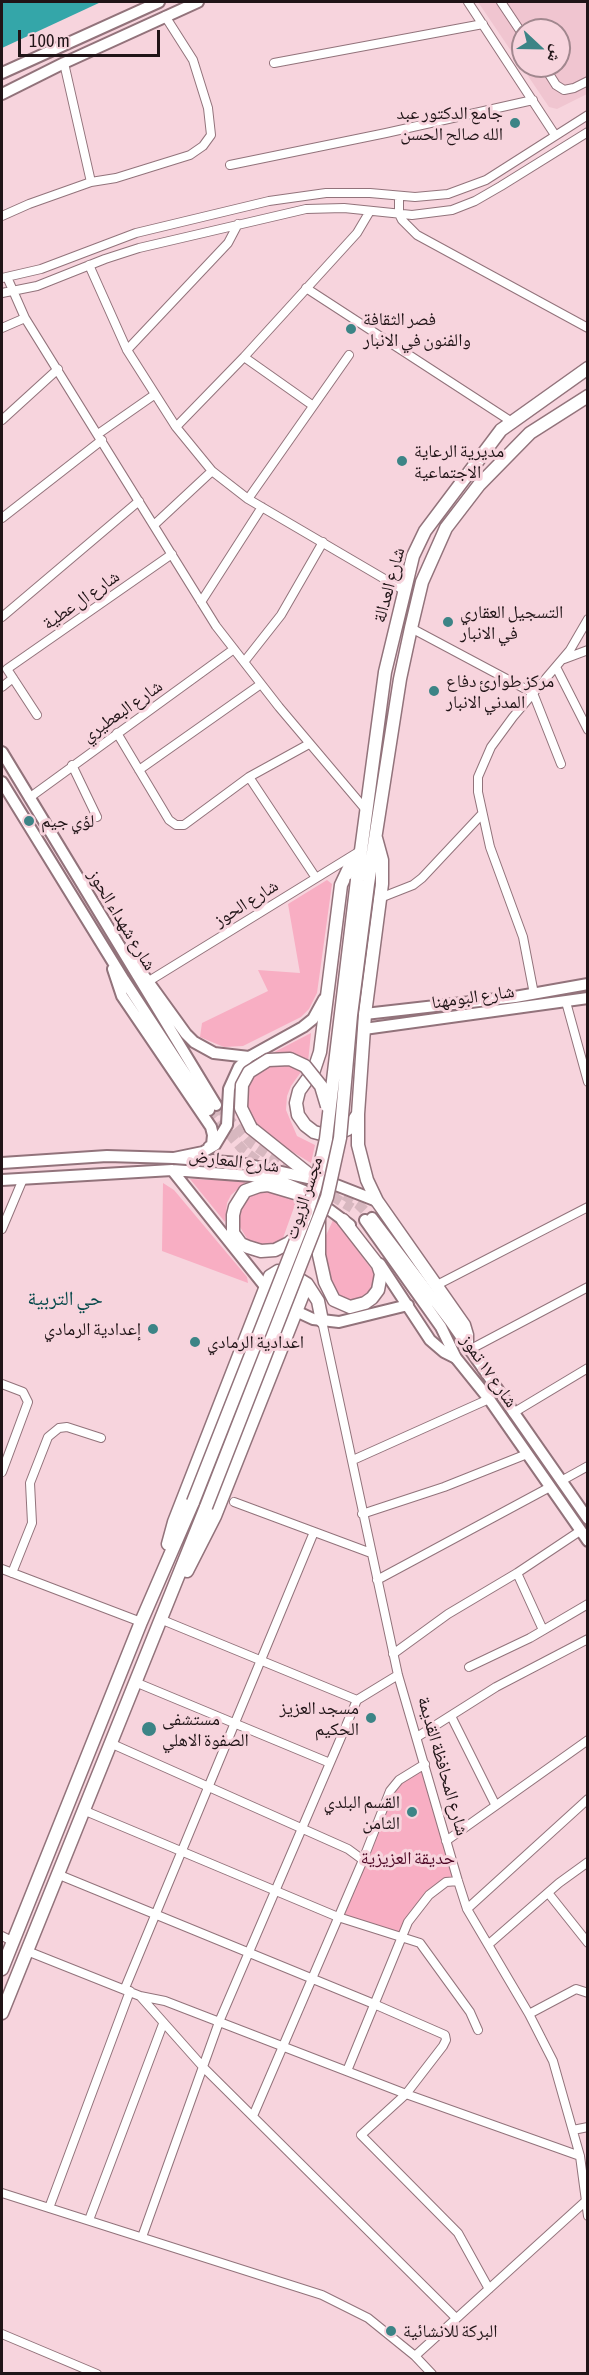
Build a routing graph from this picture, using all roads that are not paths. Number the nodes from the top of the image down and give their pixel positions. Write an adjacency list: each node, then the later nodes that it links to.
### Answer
1 (159, 2): 10 (main road)
2 (198, 2): 5 (main road)
3 (468, 2): 7 (street)
4 (501, 2): 6 (street)
5 (165, 16): 8 (main road); 19 (street)
6 (512, 18)
7 (483, 24): 9 (street); 14 (street)
8 (64, 63): 13 (main road); 19 (street)
9 (274, 63)
10 (2, 73)
11 (552, 78): 12 (street)
12 (588, 81)
13 (2, 94)
14 (533, 100): 17 (street); 18 (street)
15 (588, 115): 17 (street)
16 (588, 132): 22 (street)
17 (555, 135): 20 (street)
18 (230, 165)
19 (91, 182): 23 (street)
20 (399, 196): 22 (street); 26 (street)
21 (370, 211): 22 (street); 24 (street); 27 (street)
22 (399, 214): 32 (street)
23 (2, 216)
24 (238, 224): 25 (street); 33 (street)
25 (89, 265): 28 (street); 33 (street)
26 (4, 277): 28 (street)
27 (306, 288): 35 (street); 42 (street)
28 (12, 291): 29 (street); 30 (street)
29 (2, 293)
30 (25, 318): 31 (street); 37 (street)
31 (2, 328)
32 (588, 328)
33 (127, 350): 38 (street)
34 (349, 355): 40 (street)
35 (244, 357): 40 (street); 43 (street)
36 (588, 368): 42 (main road, شارع العدالة)
37 (58, 369): 41 (street); 44 (street)
38 (154, 395): 43 (street); 44 (street)
39 (588, 396): 57 (main road, شارع العدالة)
40 (312, 405): 46 (street)
41 (2, 420)
42 (512, 422): 53 (main road, شارع العدالة)
43 (176, 427): 45 (street)
44 (100, 437): 47 (street); 49 (street)
45 (212, 471): 46 (street); 50 (street)
46 (248, 499): 48 (street)
47 (139, 501): 50 (street); 55 (street)
48 (262, 507): 51 (street); 54 (street)
49 (2, 518)
50 (154, 525): 52 (street)
51 (323, 542): 53 (street); 61 (street)
52 (172, 554): 54 (street); 63 (street, شارع ال عطية)
53 (405, 591): 79 (main road, شارع العدالة)
54 (201, 602): 58 (street)
55 (2, 617)
56 (588, 619): 60 (street)
57 (411, 628): 66 (street); 83 (main road, شارع العدالة)
58 (234, 649): 61 (street); 69 (street, شارع البعطيري)
59 (588, 650): 60 (street)
60 (562, 660): 62 (street)
61 (244, 662): 64 (street)
62 (556, 667): 66 (street); 68 (street)
63 (14, 678): 65 (street); 67 (street)
64 (261, 684): 70 (street); 74 (street)
65 (2, 687)
66 (533, 693): 72 (street); 80 (street)
67 (38, 715)
68 (588, 730)
69 (117, 733): 73 (street, شارع البعطيري); 74 (street)
70 (309, 744): 75 (street); 79 (street)
71 (2, 752): 77 (main road, شارع شهداء الحوز)
72 (561, 764)
73 (72, 765): 77 (street, شارع البعطيري); 82 (street)
74 (139, 770): 75 (street)
75 (249, 777): 85 (street)
76 (2, 782): 81 (main road, شارع شهداء الحوز)
77 (29, 798): 78 (main road, شارع شهداء الحوز)
78 (35, 808): 81 (main road); 88 (main road, شارع شهداء الحوز)
79 (366, 810): 84 (main road, شارع العدالة)
80 (482, 814): 87 (street); 93 (street)
81 (23, 816): 89 (main road, شارع شهداء الحوز)
82 (97, 818)
83 (375, 833): 86 (main road, شارع العدالة); 87 (main road)
84 (359, 856): 85 (street, شارع الحوز); 86 (main road, شارع العدالة); 90 (main road)
85 (316, 878): 91 (street, شارع الحوز)
86 (362, 882): 103 (main road, مجسر الزيوت, bridge); 116 (main road, مجسر الزيوت, bridge)
87 (380, 898): 97 (main road)
88 (119, 948): 89 (main road, شارع شهداء الحوز); 91 (main road)
89 (110, 957): 104 (main road)
90 (331, 974): 100 (main road); 102 (main road)
91 (149, 981): 100 (main road)
92 (588, 984): 93 (main road, شارع البومهنا)
93 (534, 993): 96 (main road, شارع البومهنا)
94 (588, 998): 95 (main road, شارع البومهنا)
95 (566, 1002): 98 (main road, شارع البومهنا); 101 (street)
96 (411, 1008): 97 (main road, شارع البومهنا); 98 (main road)
97 (365, 1014): 99 (main road)
98 (412, 1022): 99 (main road, شارع البومهنا)
99 (364, 1029): 102 (main road)
100 (249, 1057): 104 (main road)
101 (588, 1082)
102 (358, 1114): 114 (main road)
103 (329, 1115): 112 (main road, bridge); 119 (main road, مجسر الزيوت, bridge)
104 (203, 1152): 106 (main road)
105 (107, 1156): 106 (main road, شارع المعارض); 107 (main road, شارع المعارض); 109 (main road)
106 (174, 1158): 112 (main road, شارع المعارض)
107 (3, 1160)
108 (172, 1170): 109 (main road, شارع المعارض); 113 (main road, شارع المعارض); 121 (main road)
109 (104, 1173): 110 (main road, شارع المعارض)
110 (23, 1179): 111 (main road, شارع المعارض); 118 (street)
111 (2, 1180)
112 (316, 1180): 114 (main road, شارع المعارض)
113 (310, 1194): 117 (main road, شارع المعارض); 119 (main road)
114 (377, 1201): 122 (main road)
115 (588, 1208): 122 (street)
116 (320, 1213): 117 (main road, bridge); 154 (main road, مجسر الزيوت, bridge)
117 (343, 1220): 124 (main road, شارع المعارض)
118 (2, 1229)
119 (299, 1233): 149 (main road, مجسر الزيوت, bridge)
120 (307, 1284): 121 (main road); 125 (main road); 126 (main road)
121 (264, 1286): 125 (main road); 149 (main road)
122 (435, 1286): 127 (main road)
123 (588, 1287): 127 (street)
124 (408, 1305): 126 (main road); 128 (main road, شارع المعارض)
125 (296, 1312): 126 (main road); 154 (main road)
126 (322, 1321): 137 (street, شارع المحافظة القديمة)
127 (468, 1348): 128 (main road, شارع ١٧ تموز); 132 (main road, شارع ١٧ تموز)
128 (456, 1358): 131 (main road, شارع ١٧ تموز)
129 (588, 1368): 132 (street)
130 (2, 1384): 139 (street)
131 (489, 1399): 134 (main road, شارع ١٧ تموز); 137 (street)
132 (513, 1413): 133 (main road, شارع ١٧ تموز)
133 (525, 1430): 134 (main road); 140 (main road, شارع ١٧ تموز)
134 (514, 1436): 136 (main road, شارع ١٧ تموز)
135 (101, 1438): 151 (street)
136 (527, 1454): 141 (main road, شارع ١٧ تموز); 143 (street)
137 (353, 1460): 143 (street, شارع المحافظة القديمة)
138 (588, 1466): 140 (street)
139 (2, 1472)
140 (561, 1481): 144 (main road, شارع ١٧ تموز)
141 (550, 1487): 145 (main road, شارع ١٧ تموز); 153 (street)
142 (234, 1502): 146 (street)
143 (362, 1514): 148 (street, شارع المحافظة القديمة)
144 (588, 1519)
145 (580, 1531): 147 (main road, شارع ١٧ تموز); 152 (street)
146 (314, 1532): 148 (street); 161 (street)
147 (588, 1541)
148 (371, 1553): 153 (street, شارع المحافظة القديمة)
149 (168, 1557): 157 (main road)
150 (2, 1569): 151 (street)
151 (12, 1573): 157 (street)
152 (517, 1574): 158 (street); 160 (street)
153 (377, 1580): 160 (street, شارع المحافظة القديمة)
154 (169, 1600): 156 (main road)
155 (588, 1604): 158 (street)
156 (160, 1619): 161 (street); 164 (main road)
157 (141, 1622): 191 (main road)
158 (543, 1630): 162 (street)
159 (588, 1639): 166 (street)
160 (393, 1654): 163 (street, شارع المحافظة القديمة)
161 (260, 1659): 165 (street); 167 (street)
162 (469, 1667)
163 (398, 1675): 165 (street); 168 (street, شارع المحافظة القديمة)
164 (135, 1682): 167 (street); 170 (main road)
165 (357, 1700): 171 (street)
166 (451, 1716): 168 (street); 175 (street)
167 (233, 1722): 171 (street); 173 (street)
168 (417, 1737): 172 (street, شارع المحافظة القديمة)
169 (588, 1740): 175 (street)
170 (110, 1743): 173 (street); 176 (main road)
171 (330, 1763): 177 (street)
172 (425, 1764): 178 (street, شارع المحافظة القديمة); 180 (street)
173 (207, 1786): 177 (street); 179 (street)
174 (588, 1799): 186 (street)
175 (495, 1804): 178 (street)
176 (83, 1810): 179 (street); 182 (main road)
177 (302, 1828): 180 (street); 184 (street)
178 (446, 1841): 183 (street, شارع المحافظة القديمة)
179 (181, 1850): 184 (street); 187 (street)
180 (363, 1860): 188 (street)
181 (588, 1862): 185 (street)
182 (57, 1874): 187 (street); 194 (main road)
183 (458, 1881): 186 (street, شارع المحافظة القديمة); 190 (street)
184 (275, 1890): 188 (street); 195 (street)
185 (549, 1894): 189 (street); 193 (street)
186 (467, 1909): 193 (street, شارع المحافظة القديمة)
187 (154, 1915): 195 (street); 198 (street)
188 (339, 1917): 190 (street); 197 (street)
189 (584, 1932): 192 (street)
190 (401, 1937): 201 (street); 206 (street)
191 (7, 1939): 196 (main road)
192 (588, 1943)
193 (489, 1944): 203 (street, شارع المحافظة القديمة)
194 (27, 1951): 198 (street); 202 (main road)
195 (248, 1953): 197 (street); 204 (street)
196 (2, 1969)
197 (312, 1978): 201 (street); 207 (street)
198 (127, 1990): 200 (street); 217 (street)
199 (588, 1993): 203 (street)
200 (140, 1996): 204 (street); 205 (street)
201 (374, 2004): 209 (street); 210 (street)
202 (2, 2013)
203 (530, 2014): 213 (street, شارع المحافظة القديمة)
204 (219, 2022): 207 (street); 208 (street)
205 (163, 2024): 208 (street); 219 (street)
206 (478, 2030)
207 (283, 2046): 209 (street); 211 (street)
208 (204, 2068): 211 (street); 220 (street)
209 (347, 2071): 210 (street)
210 (406, 2094): 214 (street); 221 (street)
211 (253, 2116): 222 (street)
212 (588, 2127): 213 (street)
213 (573, 2130): 214 (street, شارع المحافظة القديمة)
214 (580, 2156): 216 (street, شارع المحافظة القديمة)
215 (2, 2193): 217 (street)
216 (587, 2199): 218 (street, شارع المحافظة القديمة); 221 (street)
217 (50, 2208): 219 (street)
218 (588, 2216)
219 (89, 2220): 220 (street)
220 (142, 2237): 224 (street)
221 (489, 2289): 222 (street)
222 (456, 2318): 224 (street)
223 (2, 2334): 225 (street)
224 (415, 2356): 226 (street)
225 (97, 2373)
226 (432, 2373)

